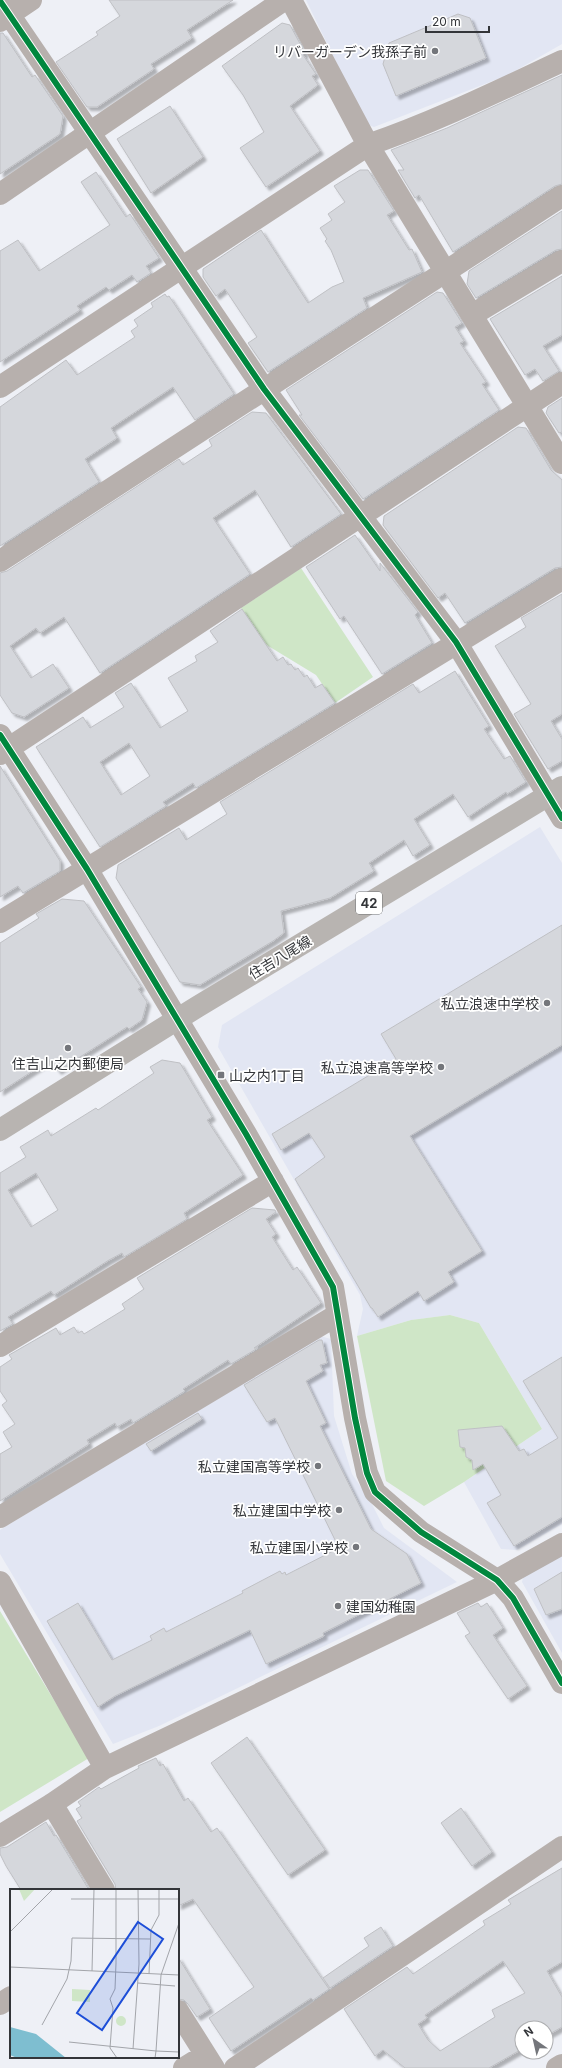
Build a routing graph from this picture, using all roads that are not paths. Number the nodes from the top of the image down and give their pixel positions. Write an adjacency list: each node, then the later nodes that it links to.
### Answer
1 (31, 0): 4 (street)
2 (284, 0): 6 (street)
3 (291, 0): 7 (street)
4 (3, 12): 6 (street)
5 (562, 61): 7 (street)
6 (91, 132): 8 (street); 11 (street)
7 (368, 145): 11 (street); 12 (street)
8 (0, 194)
9 (562, 196): 12 (street)
10 (562, 261): 13 (street)
11 (182, 269): 15 (street); 16 (street)
12 (445, 271): 13 (street); 16 (street)
13 (472, 315): 17 (street)
14 (562, 383): 17 (street)
15 (0, 387)
16 (264, 389): 19 (street); 20 (street)
17 (526, 406): 18 (street); 19 (street)
18 (562, 463)
19 (362, 517): 22 (street); 23 (street)
20 (0, 561)
21 (562, 579): 22 (street)
22 (456, 642): 24 (street); 26 (street)
23 (3, 746): 26 (street)
24 (556, 791): 25 (street); 28 (main road, 住吉八尾線 / 42)
25 (562, 818)
26 (87, 869): 27 (street); 28 (street)
27 (0, 922)
28 (176, 1020): 29 (main road, 住吉八尾線 / 42); 30 (street)
29 (0, 1130)
30 (273, 1181): 31 (street); 32 (street)
31 (337, 1315): 33 (street); 35 (street)
32 (0, 1346)
33 (0, 1517)
34 (562, 1544): 35 (street)
35 (497, 1580): 37 (street); 38 (street)
36 (0, 1582): 38 (street)
37 (562, 1683)
38 (105, 1768): 39 (street)
39 (52, 1804): 40 (street); 42 (street)
40 (0, 1836)
41 (562, 1847): 49 (street)
42 (103, 1889)
43 (10, 1998): 44 (street)
44 (0, 2004)
45 (179, 2013): 46 (street)
46 (209, 2062): 48 (street)
47 (562, 2065): 50 (street)
48 (184, 2068)
49 (235, 2068)
50 (558, 2068)

